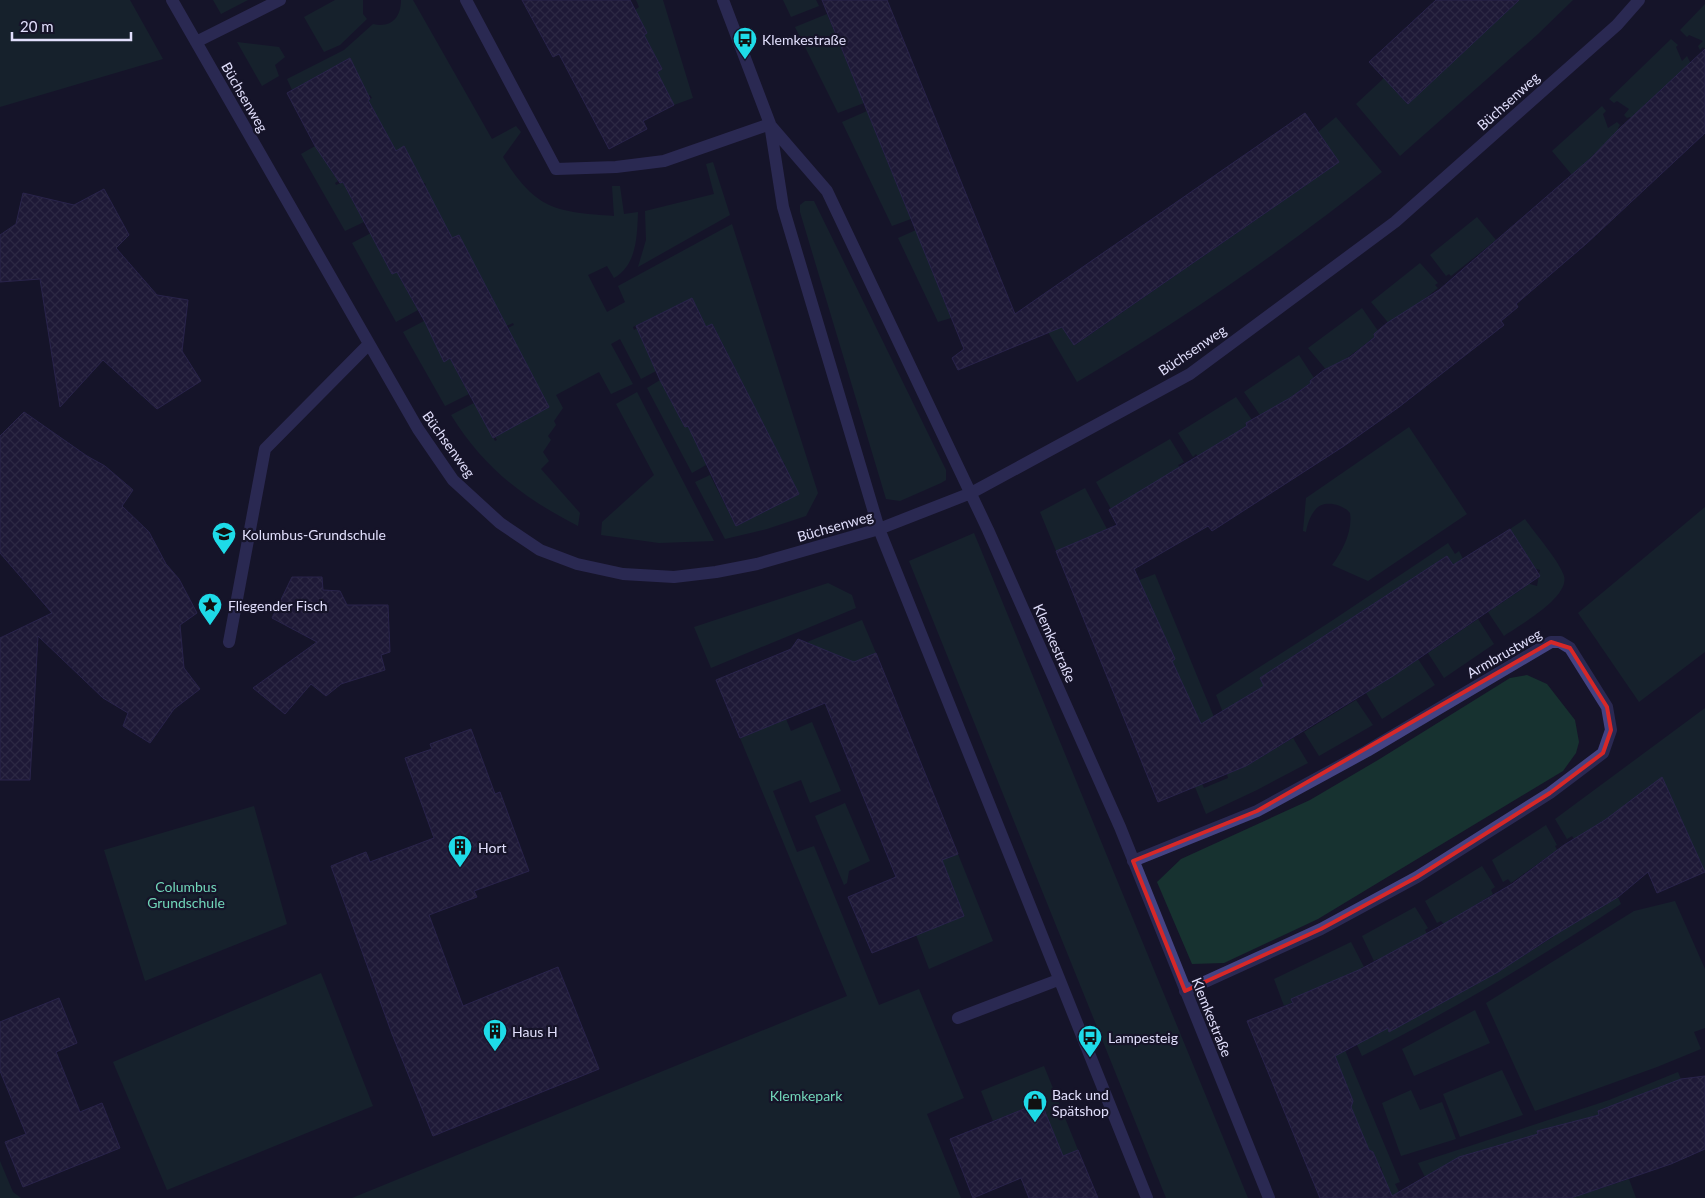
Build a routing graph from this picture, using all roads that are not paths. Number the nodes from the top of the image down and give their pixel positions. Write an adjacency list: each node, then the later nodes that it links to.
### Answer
1 (172, 0): 6 (street, Büchsenweg)
2 (280, 0): 6 (street)
3 (466, 0): 7 (street)
4 (723, 0): 7 (street, Klemkestraße)
5 (1639, 0): 9 (street, Büchsenweg)
6 (196, 42): 8 (street, Büchsenweg)
7 (770, 124): 9 (street, Klemkestraße); 10 (street, Klemkestraße)
8 (369, 344): 10 (street, Büchsenweg); 11 (street)
9 (971, 492): 10 (street, Büchsenweg); 12 (street, Klemkestraße)
10 (879, 529): 13 (street, Klemkestraße)
11 (229, 642)
12 (1134, 861): 14 (street, Klemkestraße); 14 (street, Armbrustweg)
13 (1058, 980): 15 (street); 16 (street, Klemkestraße)
14 (1185, 991): 17 (street, Klemkestraße)
15 (958, 1018)
16 (1147, 1198)
17 (1269, 1198)

